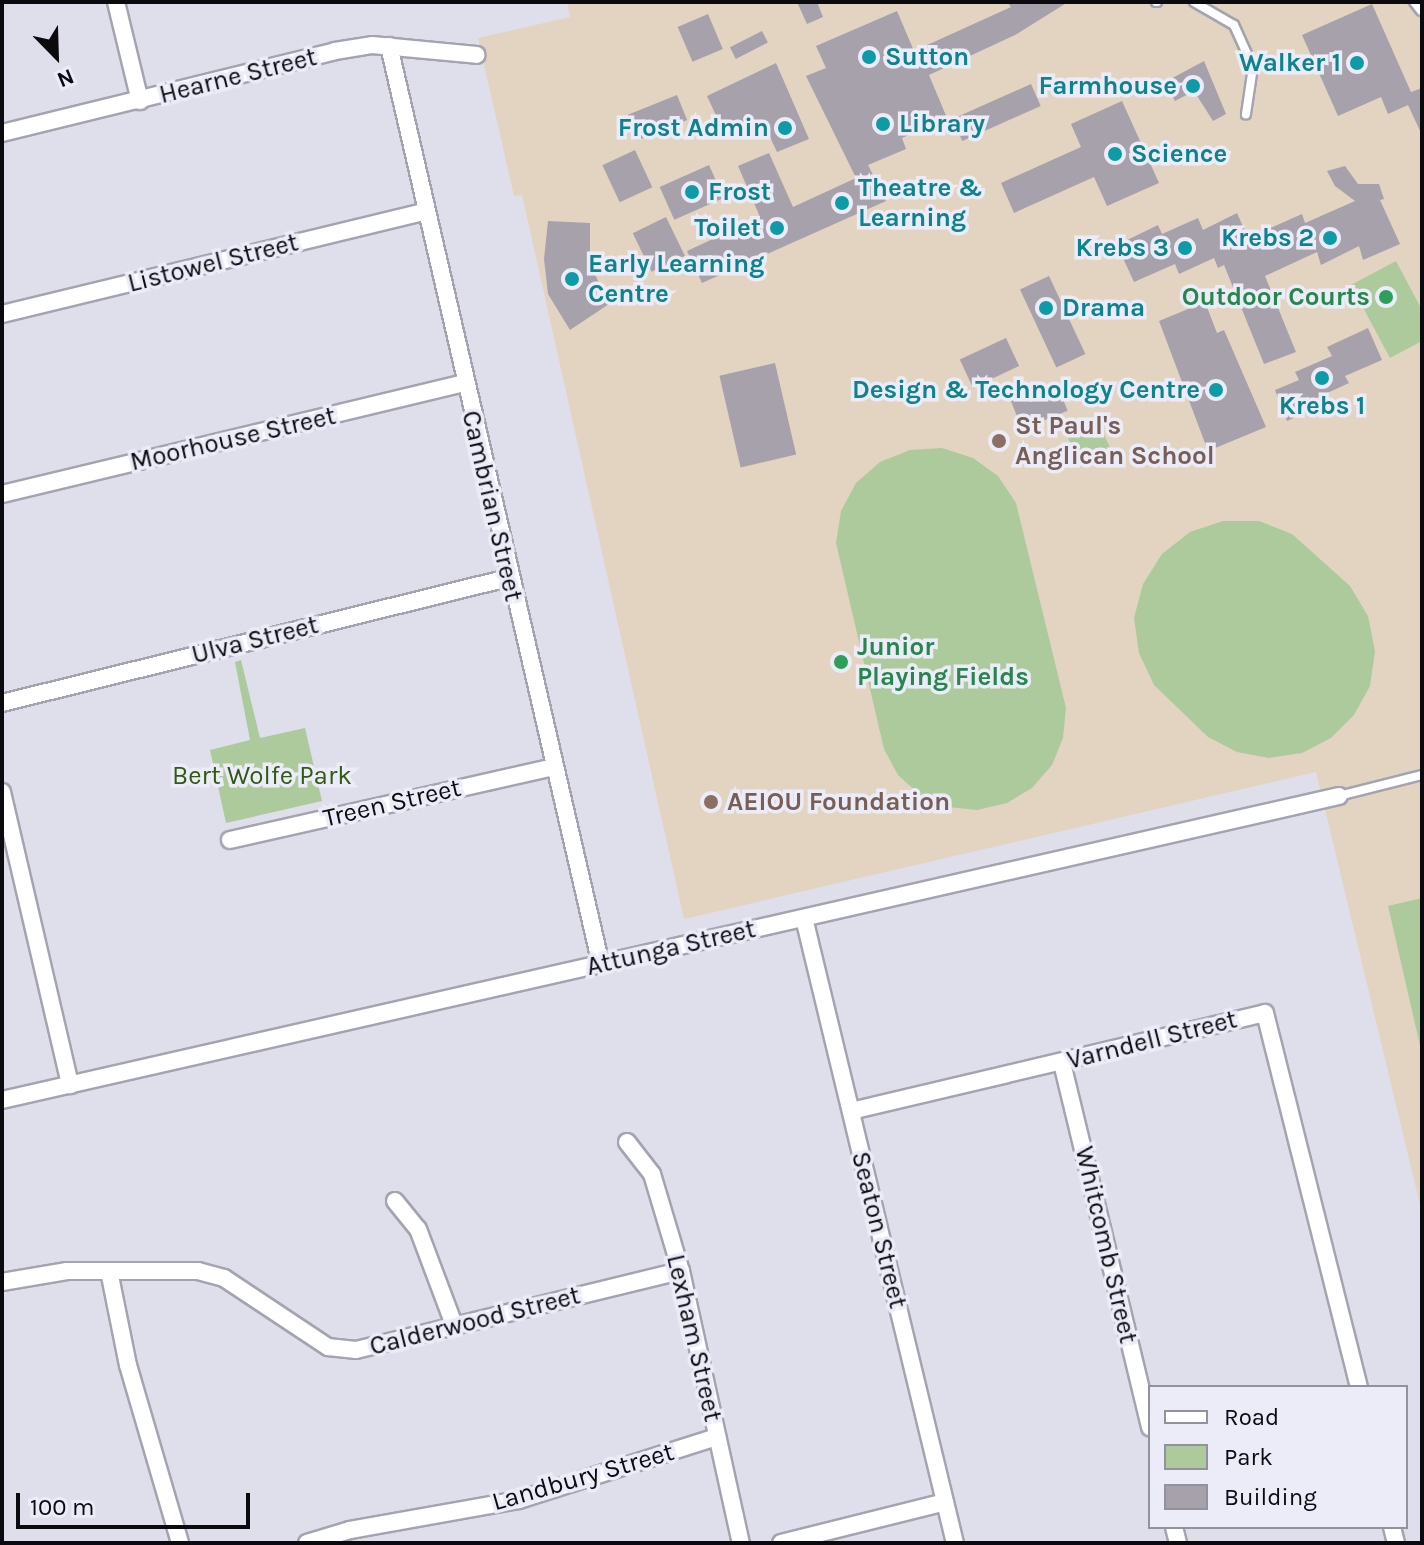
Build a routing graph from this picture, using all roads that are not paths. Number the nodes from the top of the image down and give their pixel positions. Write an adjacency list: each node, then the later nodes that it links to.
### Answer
1 (116, 2): 7 (street)
2 (1194, 2): 8 (lane)
3 (1414, 2): 4 (lane)
4 (1421, 11)
5 (389, 46): 6 (street, Hearne Street); 7 (street, Hearne Street); 10 (street, Cambrian Street)
6 (477, 55)
7 (140, 101): 9 (street, Hearne Street)
8 (1246, 114)
9 (2, 133)
10 (425, 212): 11 (street, Listowel Street); 12 (street, Cambrian Street)
11 (2, 314)
12 (464, 383): 13 (street, Moorhouse Street); 14 (street, Cambrian Street)
13 (2, 494)
14 (508, 578): 15 (street, Ulva Street); 16 (street, Cambrian Street)
15 (2, 703)
16 (554, 767): 20 (street, Treen Street); 22 (street, Cambrian Street)
17 (1422, 775): 19 (lane)
18 (2, 792): 24 (street)
19 (1339, 796): 21 (street, Attunga Street)
20 (230, 840)
21 (804, 918): 22 (street, Attunga Street); 26 (street, Seaton Street)
22 (601, 965): 24 (street, Attunga Street)
23 (1062, 1063): 26 (street, Varndell Street); 33 (street, Varndell Street); 34 (street, Whitcomb Street)
24 (70, 1085): 25 (street, Attunga Street)
25 (2, 1100)
26 (851, 1111): 36 (street, Seaton Street)
27 (627, 1142): 30 (street, Lexham Street)
28 (395, 1201): 32 (street)
29 (109, 1271): 31 (street, Calderwood Street); 32 (street, Calderwood Street); 37 (street)
30 (681, 1271): 32 (street, Calderwood Street); 35 (street, Lexham Street)
31 (2, 1282)
32 (454, 1325)
33 (1358, 1385)
34 (1148, 1420)
35 (717, 1437): 38 (street, Landbury Street); 39 (street, Lexham Street)
36 (945, 1502): 40 (street); 41 (street, Seaton Street)
37 (180, 1543)
38 (307, 1543)
39 (741, 1543)
40 (781, 1543)
41 (955, 1543)

